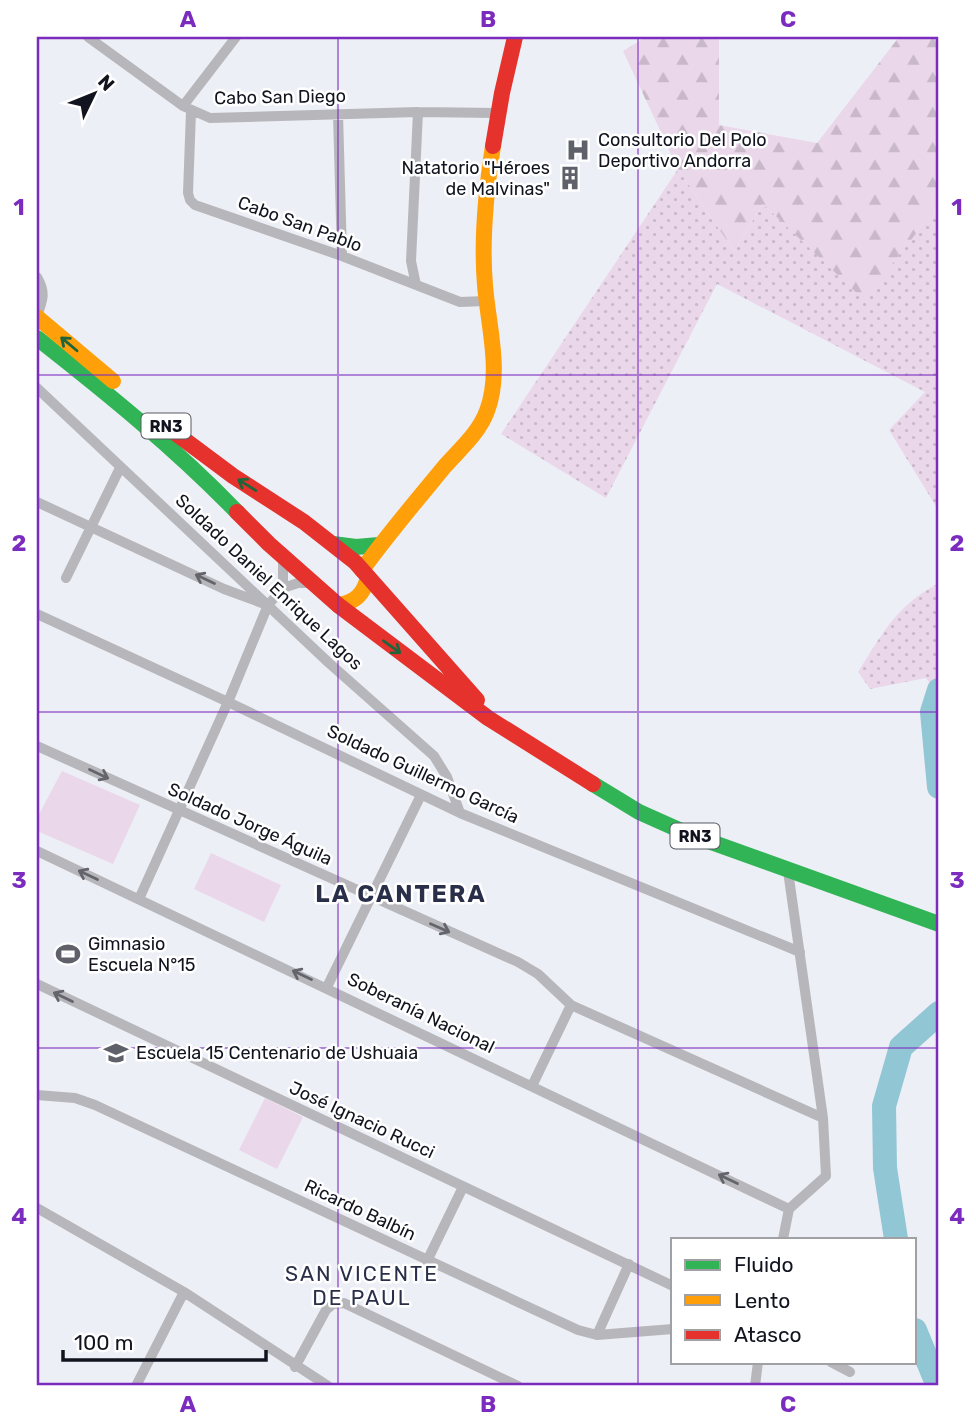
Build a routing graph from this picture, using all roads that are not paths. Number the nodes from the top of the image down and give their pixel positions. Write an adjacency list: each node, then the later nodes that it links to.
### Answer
1 (88, 37): 4 (street, Cabo San Diego)
2 (236, 37): 4 (street)
3 (515, 37): 6 (main road)
4 (187, 108): 7 (street, Cabo San Diego); 8 (street, Cabo San Pablo)
5 (418, 112): 6 (street, Cabo San Diego); 7 (street, Cabo San Diego); 10 (street)
6 (497, 113): 11 (main road)
7 (338, 114): 8 (street)
8 (342, 256): 10 (street, Cabo San Pablo)
9 (37, 277): 12 (street)
10 (416, 285): 11 (street, Cabo San Pablo)
11 (485, 301): 20 (main road)
12 (37, 317): 17 (main road, RN3, one-way to 12)
13 (37, 338): 21 (main road, RN3)
14 (37, 388): 15 (street, Soldado Daniel Enrique Lagos)
15 (120, 468): 18 (street); 26 (street, Soldado Daniel Enrique Lagos)
16 (37, 502): 18 (street)
17 (304, 522): 19 (main road, RN3); 21 (main road)
18 (92, 527): 23 (street); 26 (street, one-way to 18)
19 (332, 544): 20 (main road); 22 (main road, RN3)
20 (379, 545): 22 (main road)
21 (281, 554): 24 (main road, RN3); 25 (street)
22 (365, 574): 27 (main road); 30 (main road, RN3)
23 (66, 578)
24 (313, 584): 25 (street); 27 (main road, RN3)
25 (283, 588): 26 (street)
26 (268, 605): 29 (street); 34 (street, Soldado Daniel Enrique Lagos)
27 (338, 605): 30 (main road, RN3, one-way to 30)
28 (37, 614): 29 (street, Soldado Guillermo García)
29 (228, 702): 32 (street, Soldado Guillermo García); 33 (street)
30 (505, 729): 36 (main road, RN3)
31 (37, 746): 33 (street, Soldado Jorge Águila, one-way to 33)
32 (421, 794): 34 (street, Soldado Guillermo García); 37 (street)
33 (177, 810): 37 (street, Soldado Jorge Águila); 38 (street)
34 (460, 813): 40 (street, Soldado Guillermo García)
35 (37, 851): 38 (street, Soberanía Nacional, one-way to 35)
36 (788, 872): 39 (main road, RN3); 40 (street)
37 (370, 898): 42 (street); 43 (street, Soldado Jorge Águila, one-way to 43)
38 (139, 899): 42 (street, Soberanía Nacional, one-way to 38)
39 (939, 924)
40 (800, 952): 46 (street)
41 (37, 984): 47 (street, José Ignacio Rucci, one-way to 41)
42 (327, 987): 44 (street, Soberanía Nacional)
43 (571, 1005): 44 (street); 46 (street, Soldado Jorge Águila)
44 (532, 1086): 49 (street, Soberanía Nacional, one-way to 44)
45 (37, 1095): 51 (street, Ricardo Balbín)
46 (823, 1118): 49 (street)
47 (463, 1187): 51 (street); 52 (street, José Ignacio Rucci)
48 (37, 1208): 54 (street)
49 (789, 1209): 50 (street)
50 (783, 1238)
51 (427, 1261): 56 (street, Ricardo Balbín)
52 (629, 1264): 53 (street, José Ignacio Rucci); 56 (street)
53 (671, 1285)
54 (184, 1292): 59 (street); 61 (street)
55 (671, 1329): 56 (street, Ricardo Balbín)
56 (597, 1335)
57 (758, 1364): 64 (street)
58 (835, 1364): 60 (street)
59 (295, 1367): 62 (street); 63 (street)
60 (850, 1372)
61 (135, 1386)
62 (328, 1386)
63 (519, 1386)
64 (755, 1386)

